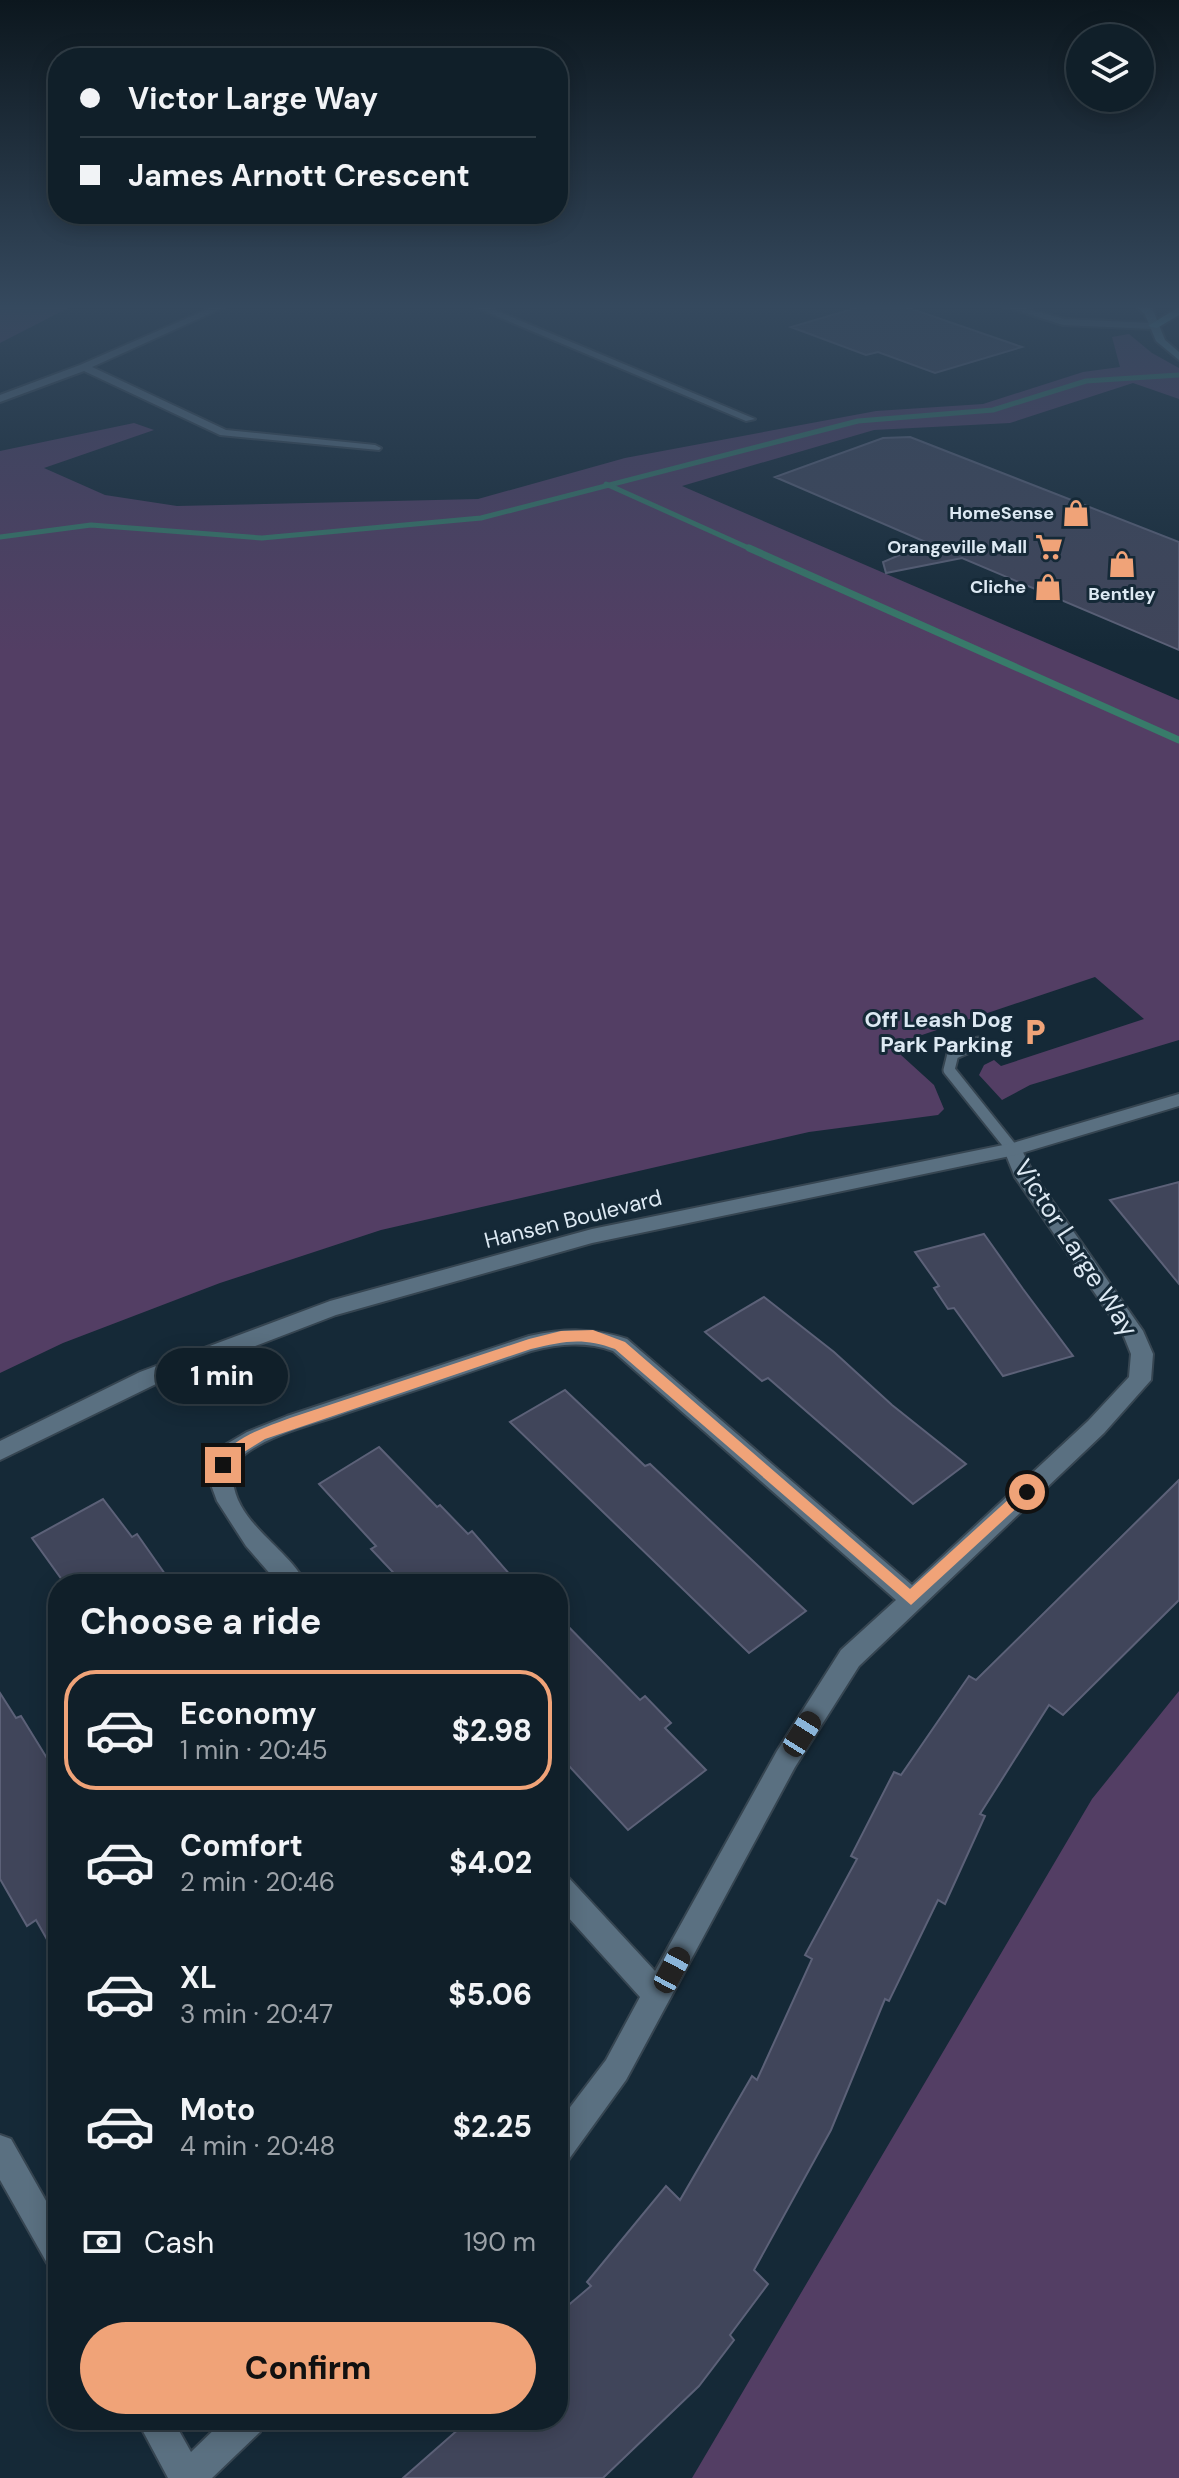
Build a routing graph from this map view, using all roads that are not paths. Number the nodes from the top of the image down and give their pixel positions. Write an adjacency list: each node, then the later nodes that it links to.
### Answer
1 (194, 421): 2 (street)
2 (375, 448)
3 (978, 1043): 5 (lane)
4 (1179, 1100): 5 (street, Hansen Boulevard)
5 (1013, 1150): 6 (street, Hansen Boulevard); 8 (street, Victor Large Way)
6 (0, 1451)
7 (285, 1574): 8 (street)
8 (911, 1598): 10 (street, Victor Large Way)
9 (568, 1897): 10 (street)
10 (658, 1996): 11 (street, Victor Large Way)
11 (568, 2135)
12 (0, 2150): 13 (street)
13 (48, 2234)
14 (160, 2430): 16 (street)
15 (238, 2430): 16 (street)
16 (188, 2478)

